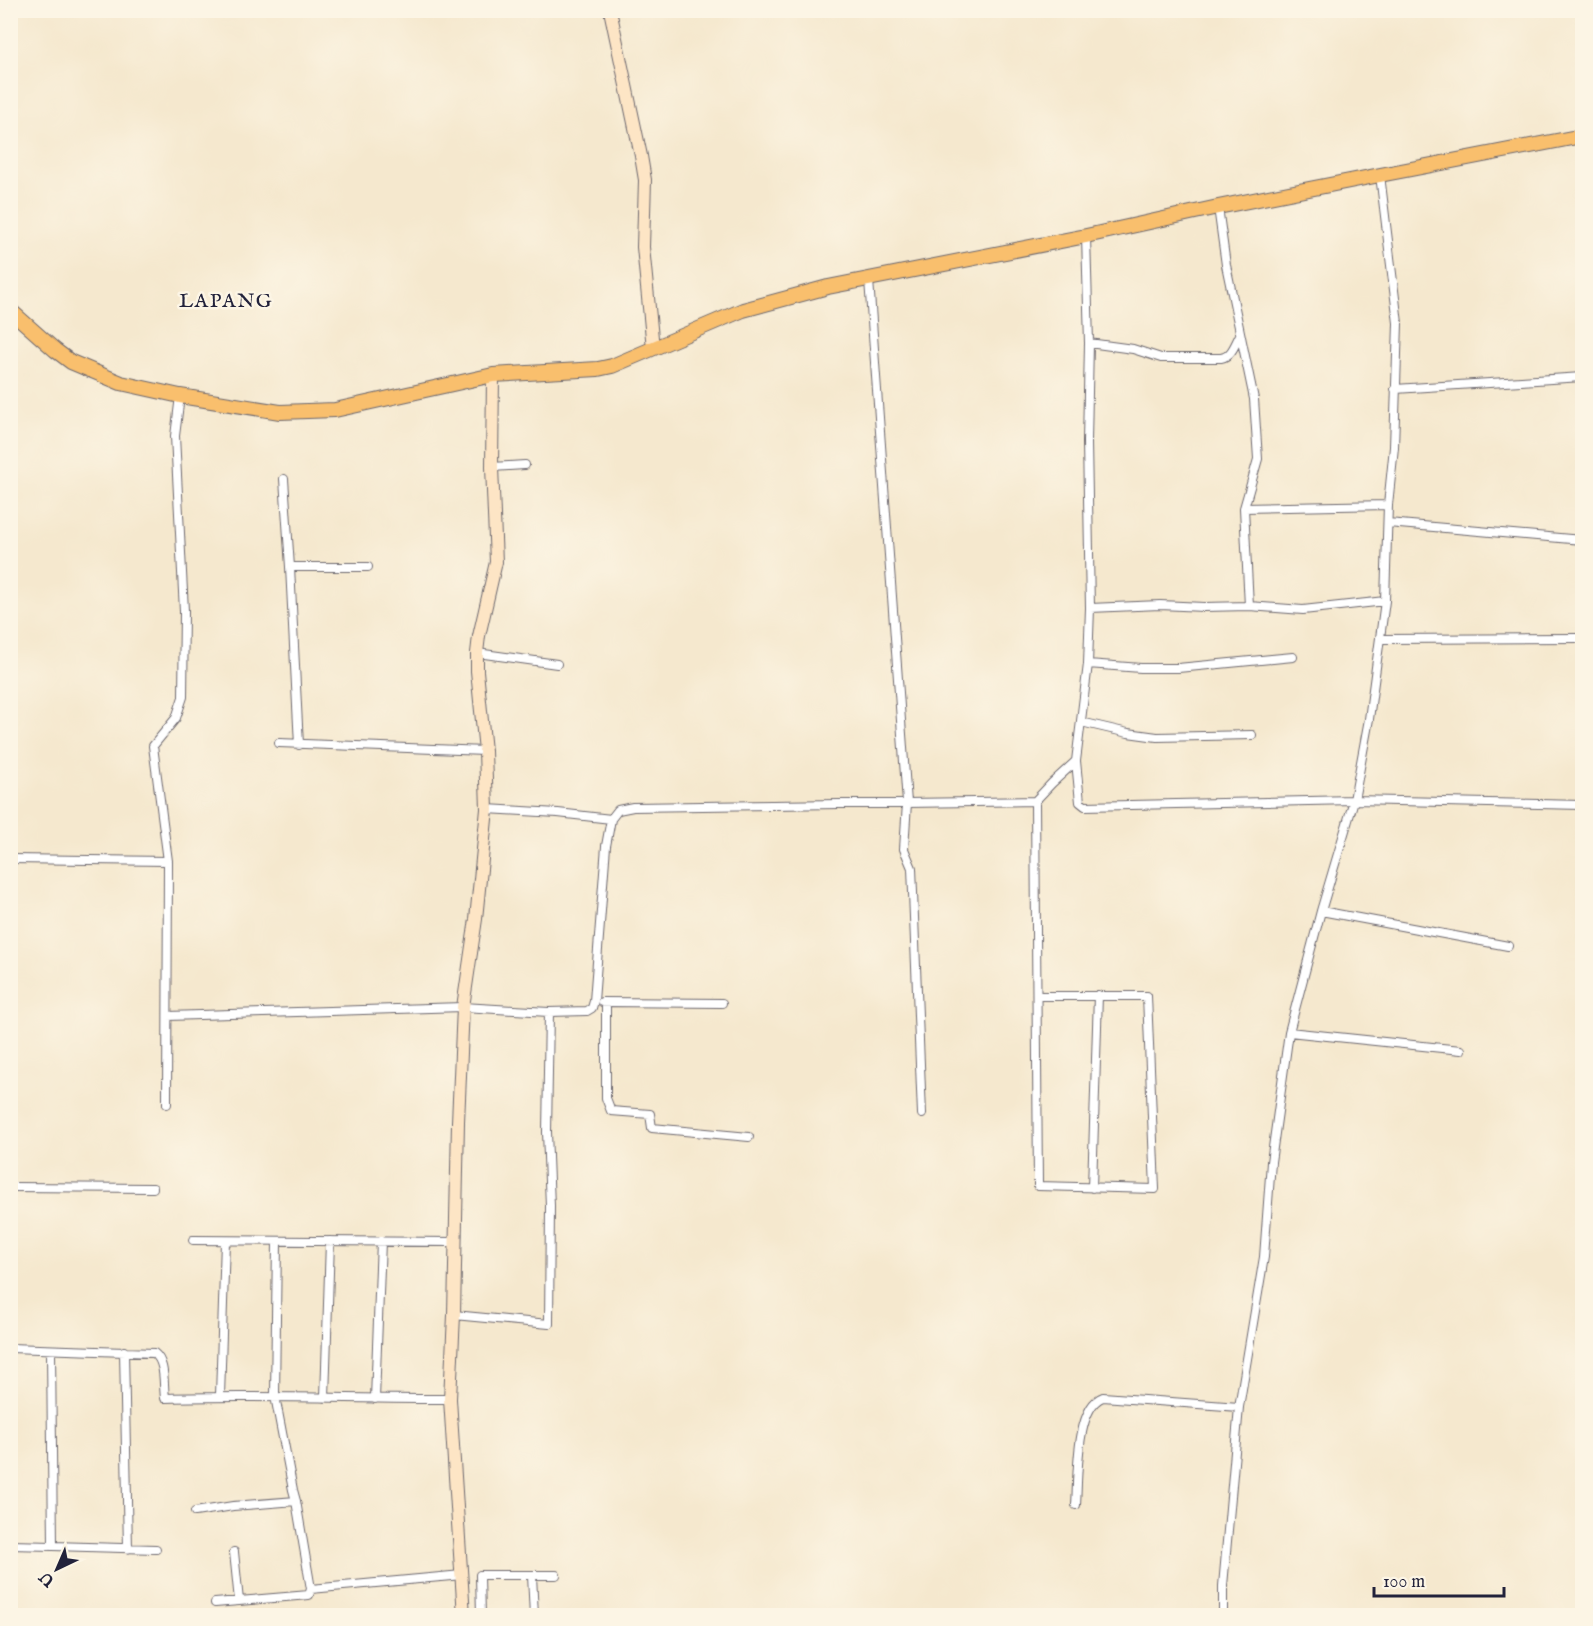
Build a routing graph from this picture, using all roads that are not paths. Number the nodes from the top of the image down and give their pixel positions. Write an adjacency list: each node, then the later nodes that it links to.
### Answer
1 (610, 10): 10 (street)
2 (1582, 136): 3 (main road)
3 (1380, 175): 4 (main road); 13 (street)
4 (1218, 207): 5 (main road); 8 (street)
5 (1086, 236): 6 (main road); 9 (street)
6 (868, 280): 10 (main road); 41 (street)
7 (12, 313): 14 (main road)
8 (1240, 334): 9 (street); 19 (street)
9 (1089, 343): 26 (street)
10 (653, 348): 11 (main road)
11 (493, 375): 14 (main road); 16 (street)
12 (1582, 377): 13 (street)
13 (1395, 389): 18 (street)
14 (180, 396): 46 (street)
15 (525, 465): 16 (street)
16 (492, 467): 29 (street)
17 (284, 479): 22 (street)
18 (1388, 505): 19 (street); 20 (street)
19 (1245, 508): 25 (street)
20 (1388, 523): 21 (street); 24 (street)
21 (1582, 540)
22 (290, 567): 23 (street); 36 (street)
23 (368, 567)
24 (1385, 601): 25 (street); 28 (street)
25 (1249, 606): 26 (street)
26 (1090, 608): 31 (street)
27 (1582, 638): 28 (street)
28 (1380, 639): 39 (street)
29 (477, 653): 32 (street); 37 (street)
30 (1293, 657): 31 (street)
31 (1088, 663): 33 (street)
32 (557, 664)
33 (1081, 722): 34 (street); 38 (street)
34 (1252, 735)
35 (279, 743): 36 (street)
36 (299, 745): 37 (street)
37 (485, 752): 43 (street)
38 (1076, 761): 39 (street); 40 (street)
39 (1353, 800): 42 (street); 47 (street)
40 (1035, 801): 41 (street); 50 (street)
41 (907, 803): 44 (street); 60 (street)
42 (1582, 805)
43 (487, 809): 44 (street); 54 (street)
44 (611, 819): 51 (street)
45 (10, 859): 46 (street)
46 (168, 861): 56 (street)
47 (1321, 912): 48 (street); 57 (street)
48 (1508, 946)
49 (1098, 995): 50 (street); 64 (street); 64 (street)
50 (1037, 996): 64 (street)
51 (594, 1001): 52 (street); 55 (street)
52 (606, 1003): 53 (street); 61 (street)
53 (722, 1003)
54 (464, 1007): 55 (street); 56 (street); 70 (street)
55 (549, 1012): 71 (street)
56 (168, 1016): 59 (street)
57 (1289, 1032): 58 (street); 80 (street)
58 (1461, 1050)
59 (167, 1104)
60 (922, 1114)
61 (749, 1137)
62 (10, 1187): 63 (street)
63 (153, 1188)
64 (1092, 1188)
65 (193, 1240): 66 (street)
66 (225, 1241): 67 (street); 75 (street)
67 (277, 1241): 68 (street); 76 (street)
68 (330, 1241): 69 (street); 77 (street)
69 (381, 1241): 70 (street); 78 (street)
70 (454, 1242): 71 (street)
71 (454, 1315): 79 (street)
72 (10, 1348): 73 (street)
73 (51, 1350): 74 (street); 85 (street)
74 (124, 1351): 75 (street); 86 (street)
75 (220, 1396): 76 (street)
76 (275, 1396): 77 (street); 81 (street)
77 (325, 1398): 78 (street)
78 (375, 1399): 79 (street)
79 (450, 1399): 89 (street)
80 (1239, 1407): 82 (street); 98 (street)
81 (296, 1501): 83 (street); 92 (street)
82 (1076, 1505)
83 (195, 1512)
84 (10, 1545): 85 (street)
85 (53, 1546): 86 (street)
86 (128, 1549): 87 (street)
87 (156, 1549)
88 (234, 1552): 93 (street)
89 (462, 1575): 92 (street); 95 (street)
90 (532, 1575): 91 (street); 96 (street); 97 (street)
91 (556, 1575)
92 (311, 1589): 93 (street)
93 (239, 1601): 94 (street)
94 (215, 1603)
95 (464, 1616)
96 (481, 1616)
97 (534, 1616)
98 (1223, 1616)

